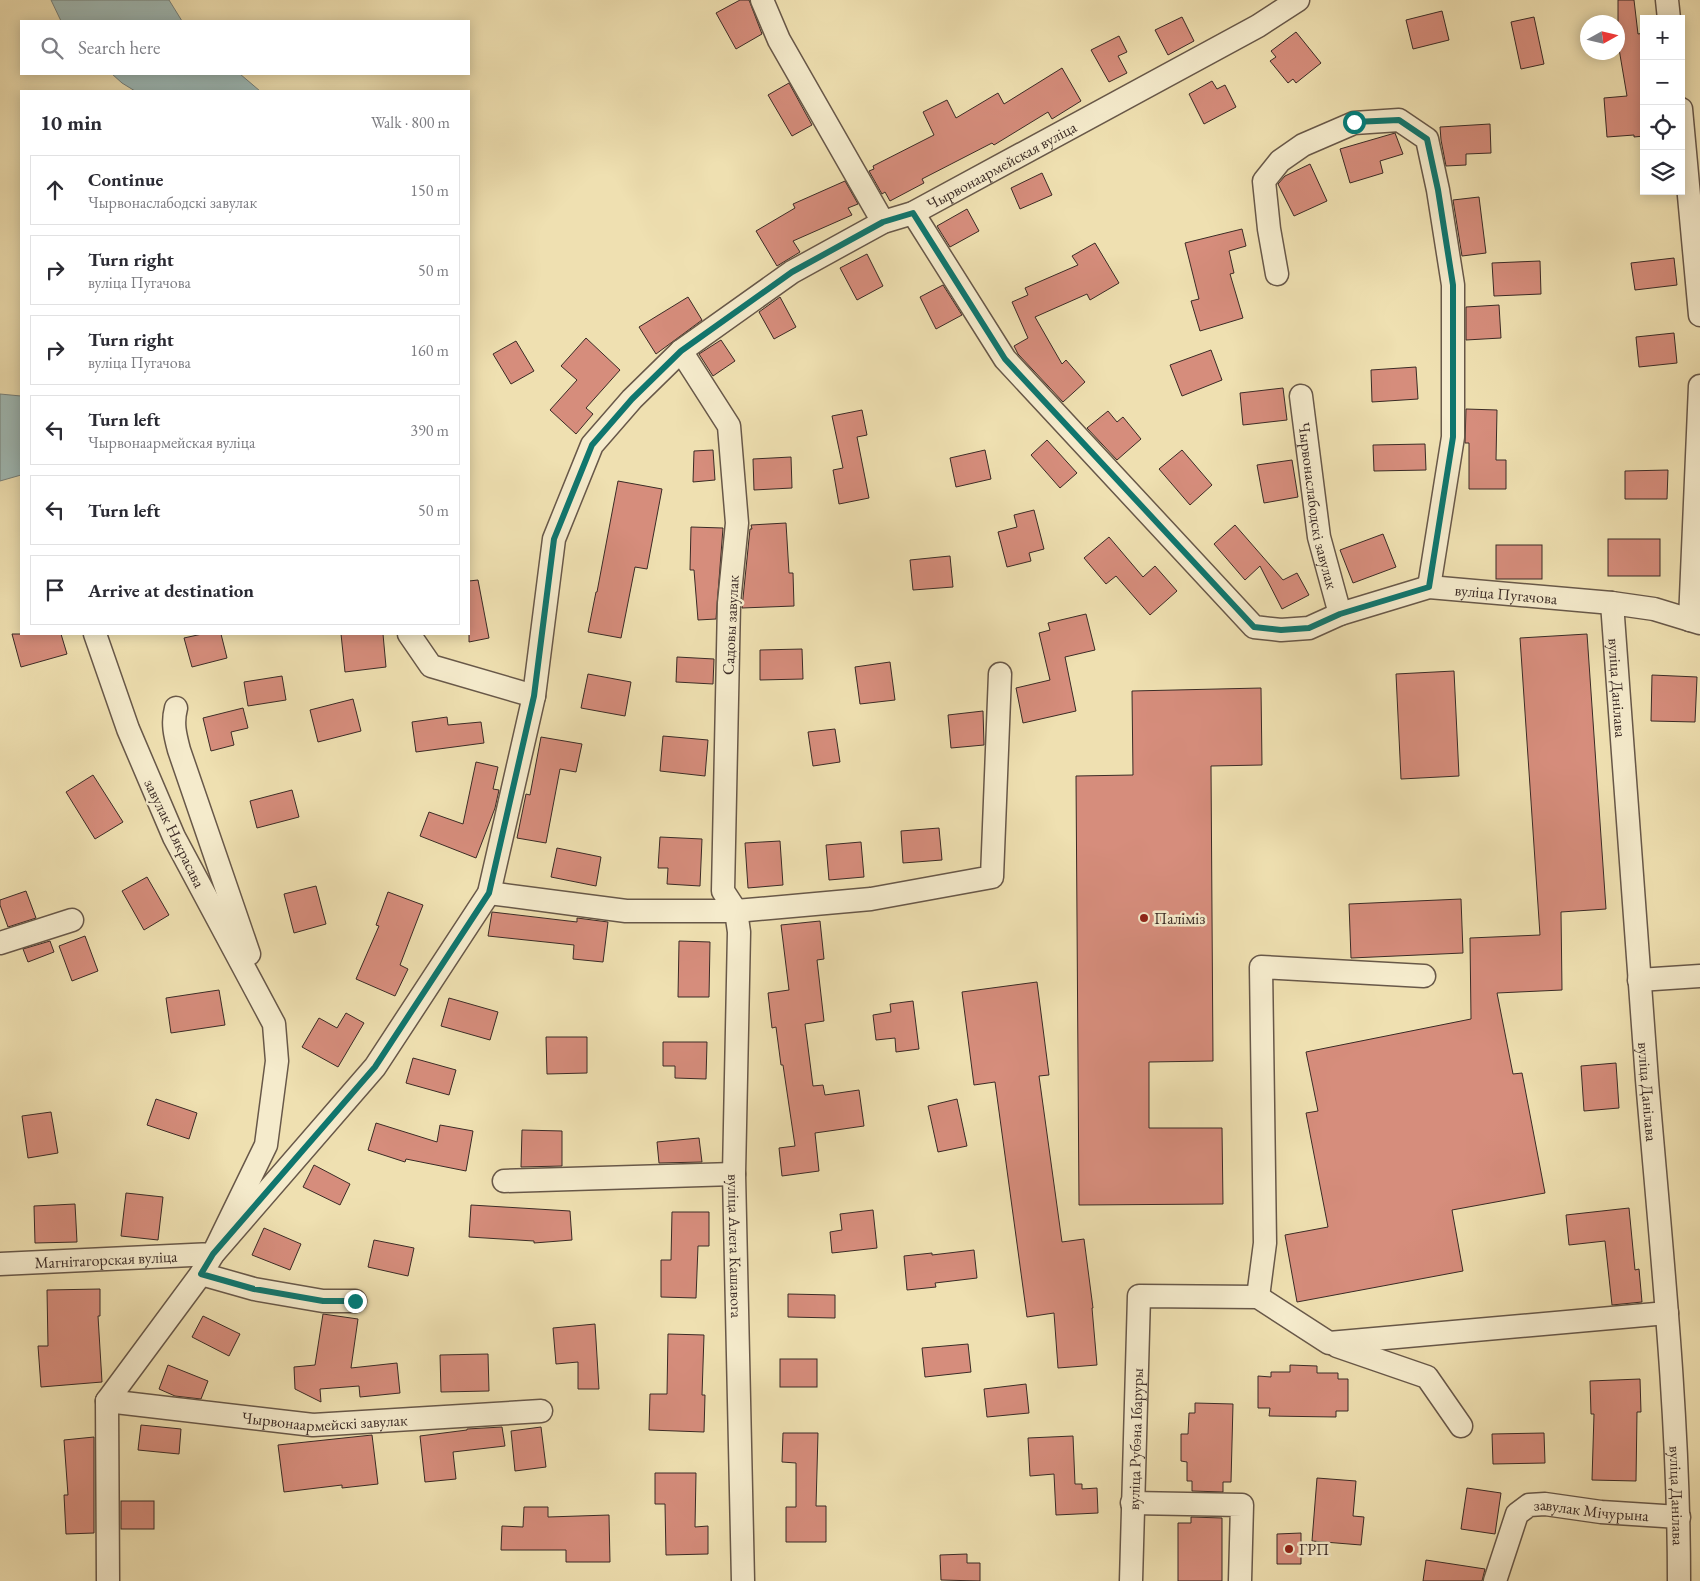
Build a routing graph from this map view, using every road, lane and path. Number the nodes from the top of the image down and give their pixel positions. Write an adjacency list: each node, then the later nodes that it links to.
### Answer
1 (762, 0): 7 (street)
2 (1298, 0): 6 (street, Чырвонаармейская вуліца)
3 (1667, 0): 4 (street)
4 (1669, 15)
5 (1685, 150): 9 (street)
6 (913, 213): 7 (street, Чырвонаармейская вуліца); 15 (street, вуліца Пугачова)
7 (883, 222): 10 (street, Чырвонаармейская вуліца)
8 (1278, 274): 13 (street)
9 (1700, 315)
10 (681, 351): 20 (street, Чырвонаармейская вуліца); 23 (street, Садовы завулак)
11 (1700, 386): 16 (street)
12 (1301, 396): 15 (street, Чырвонаслабодскі завулак)
13 (1429, 587): 14 (street, вуліца Пугачова); 15 (street, вуліца Пугачова)
14 (1612, 603): 16 (street, вуліца Пугачова); 28 (street, вуліца Данілава)
15 (1340, 614)
16 (1695, 621)
17 (95, 635): 29 (street, завулак Някрасава)
18 (410, 635): 20 (street)
19 (1000, 674): 23 (street)
20 (534, 696): 22 (street, Чырвонаармейская вуліца)
21 (176, 708): 29 (street, завулак Някрасава)
22 (489, 893): 23 (street); 32 (street, Чырвонаармейская вуліца)
23 (736, 911): 30 (street, вуліца Алега Кашавога)
24 (72, 920): 25 (street)
25 (0, 943)
26 (1424, 976): 35 (street)
27 (1700, 976): 28 (street)
28 (1639, 980): 37 (street, вуліца Данілава)
29 (274, 1024): 32 (street, завулак Някрасава)
30 (734, 1174): 31 (street); 45 (street, вуліца Алега Кашавога)
31 (504, 1181)
32 (213, 1254): 33 (street, Магнітагорская вуліца); 34 (street, Чырвонаармейская вуліца)
33 (0, 1264)
34 (201, 1274): 36 (street); 39 (street, Чырвонаармейская вуліца)
35 (1258, 1297): 38 (street); 42 (street, вуліца Рубэна Ібаруры)
36 (355, 1301)
37 (1667, 1313): 38 (street); 43 (street, вуліца Данілава)
38 (1330, 1343): 41 (street)
39 (107, 1401): 40 (street, Чырвонаармейскі завулак); 44 (street)
40 (541, 1411)
41 (1461, 1426)
42 (1132, 1503): 46 (street, вуліца Рубэна Ібаруры); 47 (street)
43 (1679, 1517): 48 (street, завулак Мічурына); 49 (street, вуліца Данілава)
44 (108, 1581)
45 (743, 1581)
46 (1131, 1581)
47 (1240, 1581)
48 (1495, 1581)
49 (1679, 1581)

